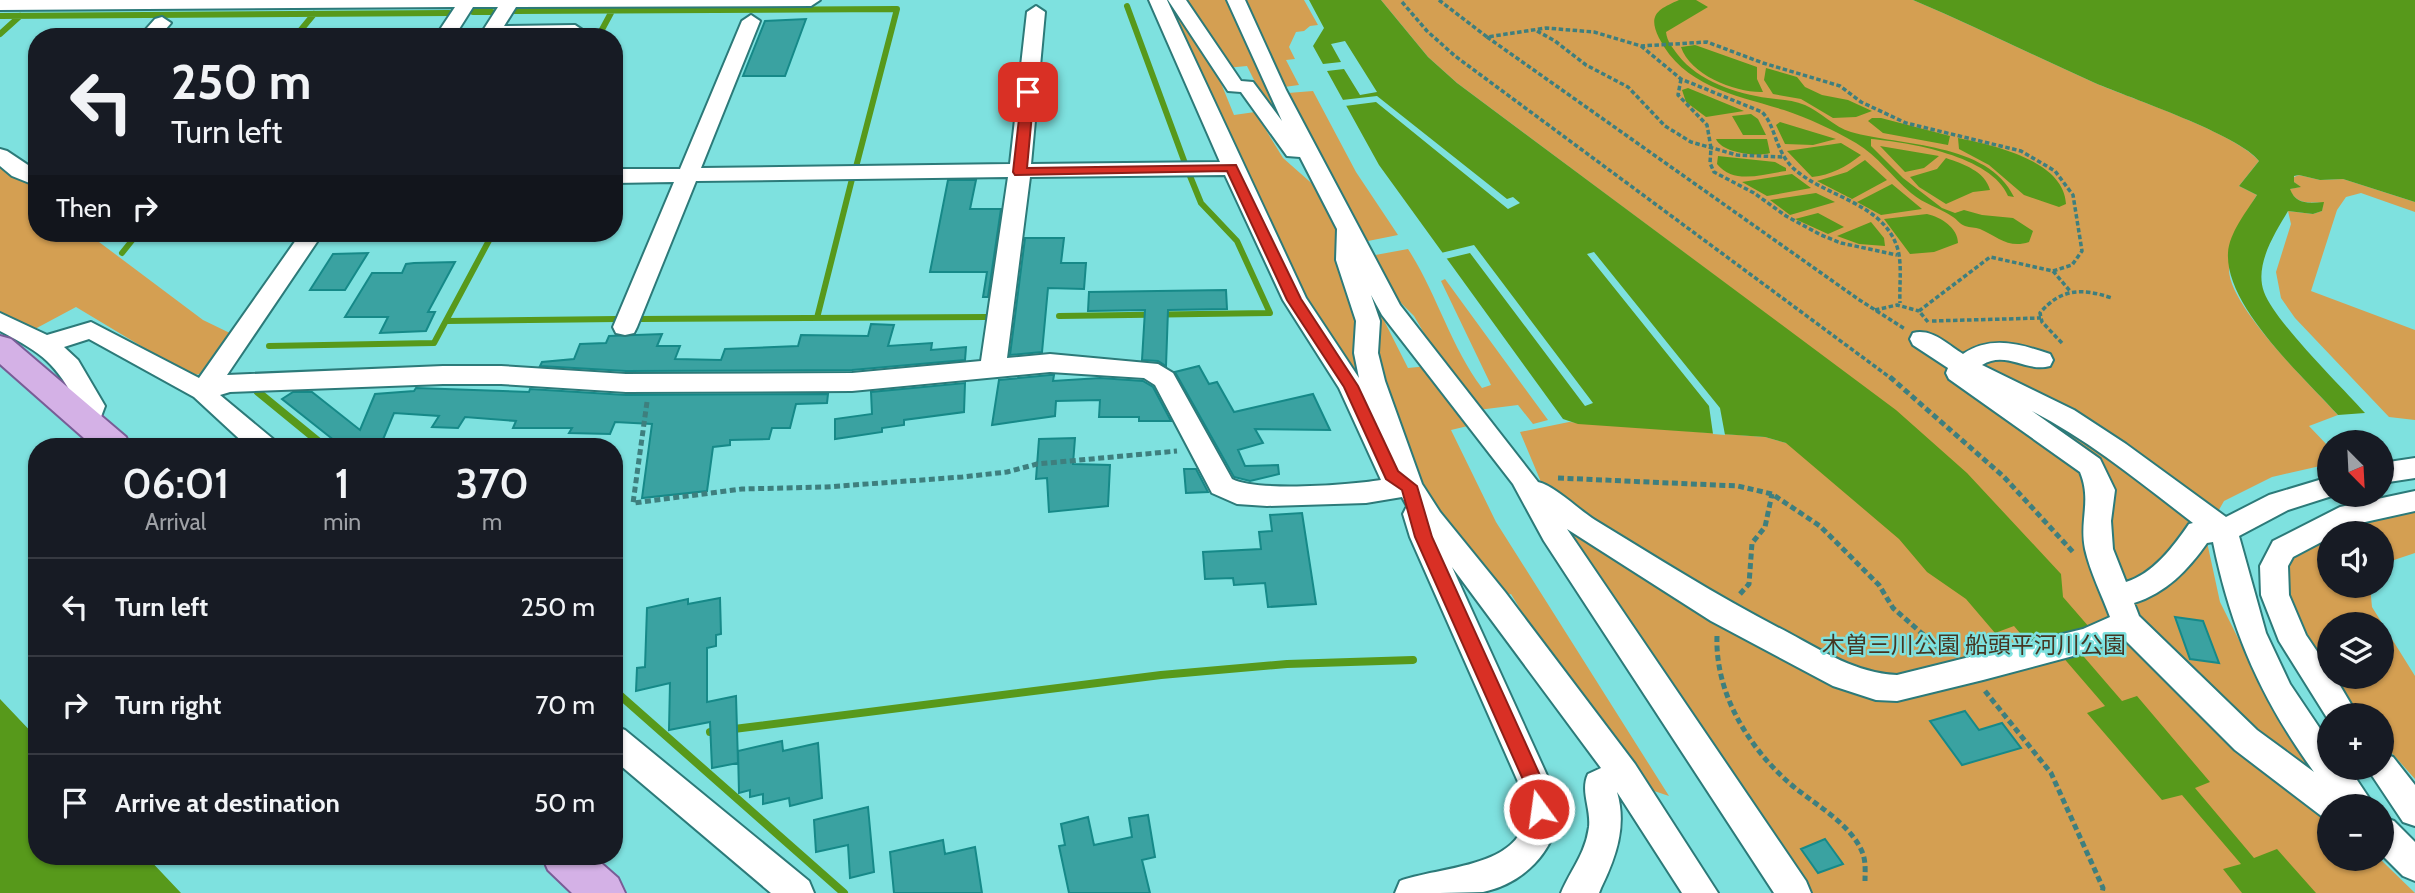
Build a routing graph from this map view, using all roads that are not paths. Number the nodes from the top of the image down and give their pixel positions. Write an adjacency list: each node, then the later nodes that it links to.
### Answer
1 (763, 0): 2 (street); 8 (street)
2 (811, 0)
3 (1158, 0): 17 (street)
4 (1177, 0): 22 (street)
5 (1236, 0): 22 (street)
6 (213, 1): 7 (street); 10 (street)
7 (468, 1): 8 (street); 14 (street)
8 (511, 1): 15 (street)
9 (24, 2): 10 (street); 11 (street)
10 (156, 2)
11 (0, 4)
12 (1036, 12): 18 (street)
13 (751, 21): 20 (street)
14 (450, 28)
15 (494, 28)
16 (0, 155): 19 (street)
17 (1231, 167): 18 (street); 40 (street)
18 (1020, 172): 20 (street); 31 (street)
19 (28, 175)
20 (688, 175): 21 (street); 26 (street)
21 (623, 176)
22 (1327, 183): 23 (street)
23 (1348, 230): 39 (street); 40 (street)
24 (306, 242): 33 (street)
25 (0, 321): 28 (street)
26 (625, 327)
27 (1925, 330): 32 (street)
28 (45, 344): 33 (street); 34 (street)
29 (0, 347): 34 (main road)
30 (2052, 352): 32 (street)
31 (993, 367): 33 (street); 40 (street)
32 (1964, 367): 43 (street); 44 (street)
33 (203, 391): 36 (street)
34 (87, 423): 35 (main road)
35 (105, 438)
36 (255, 438)
37 (2415, 468): 38 (street)
38 (2394, 471)
39 (1522, 477): 45 (street); 59 (street)
40 (1409, 486): 49 (street); 56 (street)
41 (2317, 491): 43 (street)
42 (2415, 501): 46 (street)
43 (2224, 531): 44 (street); 48 (street)
44 (2122, 609): 45 (street); 51 (street)
45 (2088, 640)
46 (2335, 703)
47 (623, 748): 55 (street)
48 (2317, 751)
49 (1624, 774): 57 (street); 58 (street)
50 (2392, 780): 52 (street)
51 (2319, 794)
52 (2415, 811)
53 (573, 865): 54 (main road)
54 (603, 893)
55 (797, 893)
56 (1412, 893)
57 (1578, 893)
58 (1701, 893)
59 (1794, 893)

